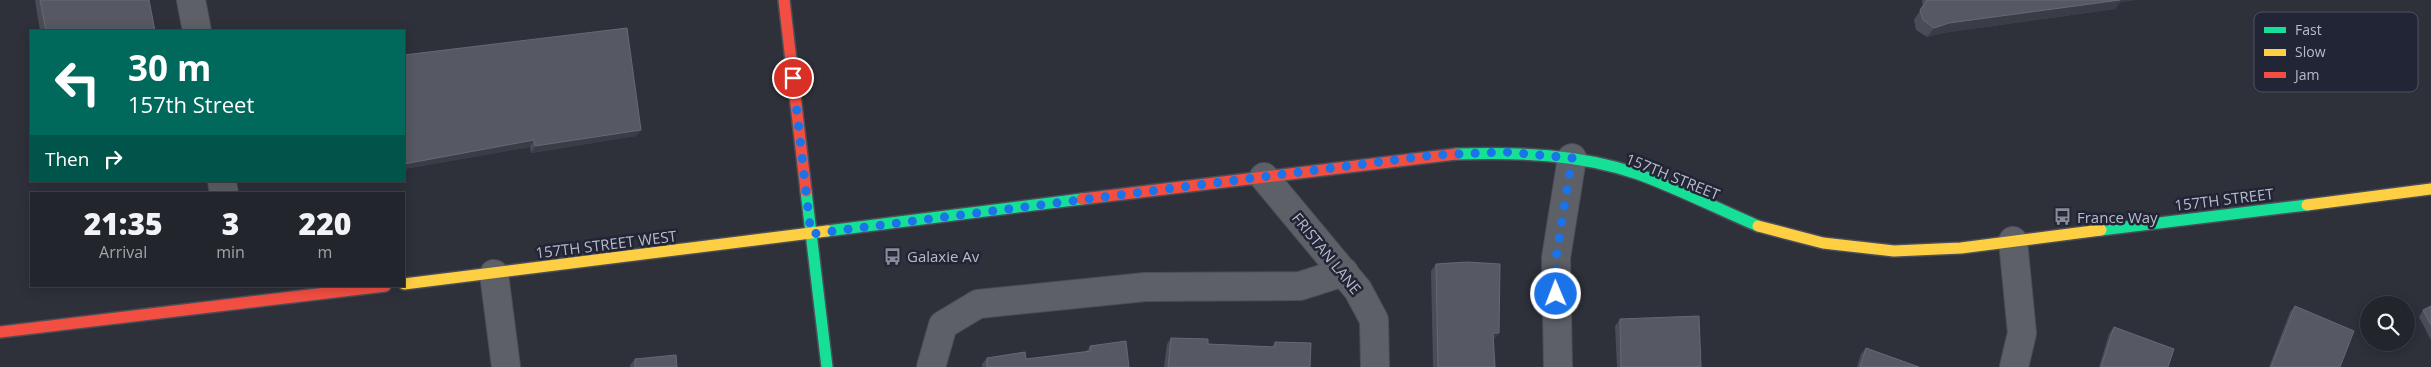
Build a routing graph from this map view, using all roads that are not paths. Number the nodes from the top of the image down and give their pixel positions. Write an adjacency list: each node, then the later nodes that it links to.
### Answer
1 (191, 0): 3 (street)
2 (784, 0): 7 (street)
3 (197, 30)
4 (1572, 158): 5 (street, 157TH STREET); 8 (street, 157TH STREET); 19 (street)
5 (1264, 177): 7 (street, 157TH STREET); 9 (street, FRISTAN LANE)
6 (2431, 189): 8 (street, 157TH STREET)
7 (811, 234): 10 (street, 157TH STREET WEST); 16 (street)
8 (2014, 242): 20 (street)
9 (1344, 272): 17 (street); 18 (street, FRISTAN LANE)
10 (494, 274): 11 (street, 157TH STREET WEST); 15 (street)
11 (405, 284)
12 (369, 287): 13 (street)
13 (238, 295): 14 (street)
14 (0, 332)
15 (506, 367)
16 (827, 367)
17 (931, 367)
18 (1375, 367)
19 (1558, 367)
20 (2014, 367)

